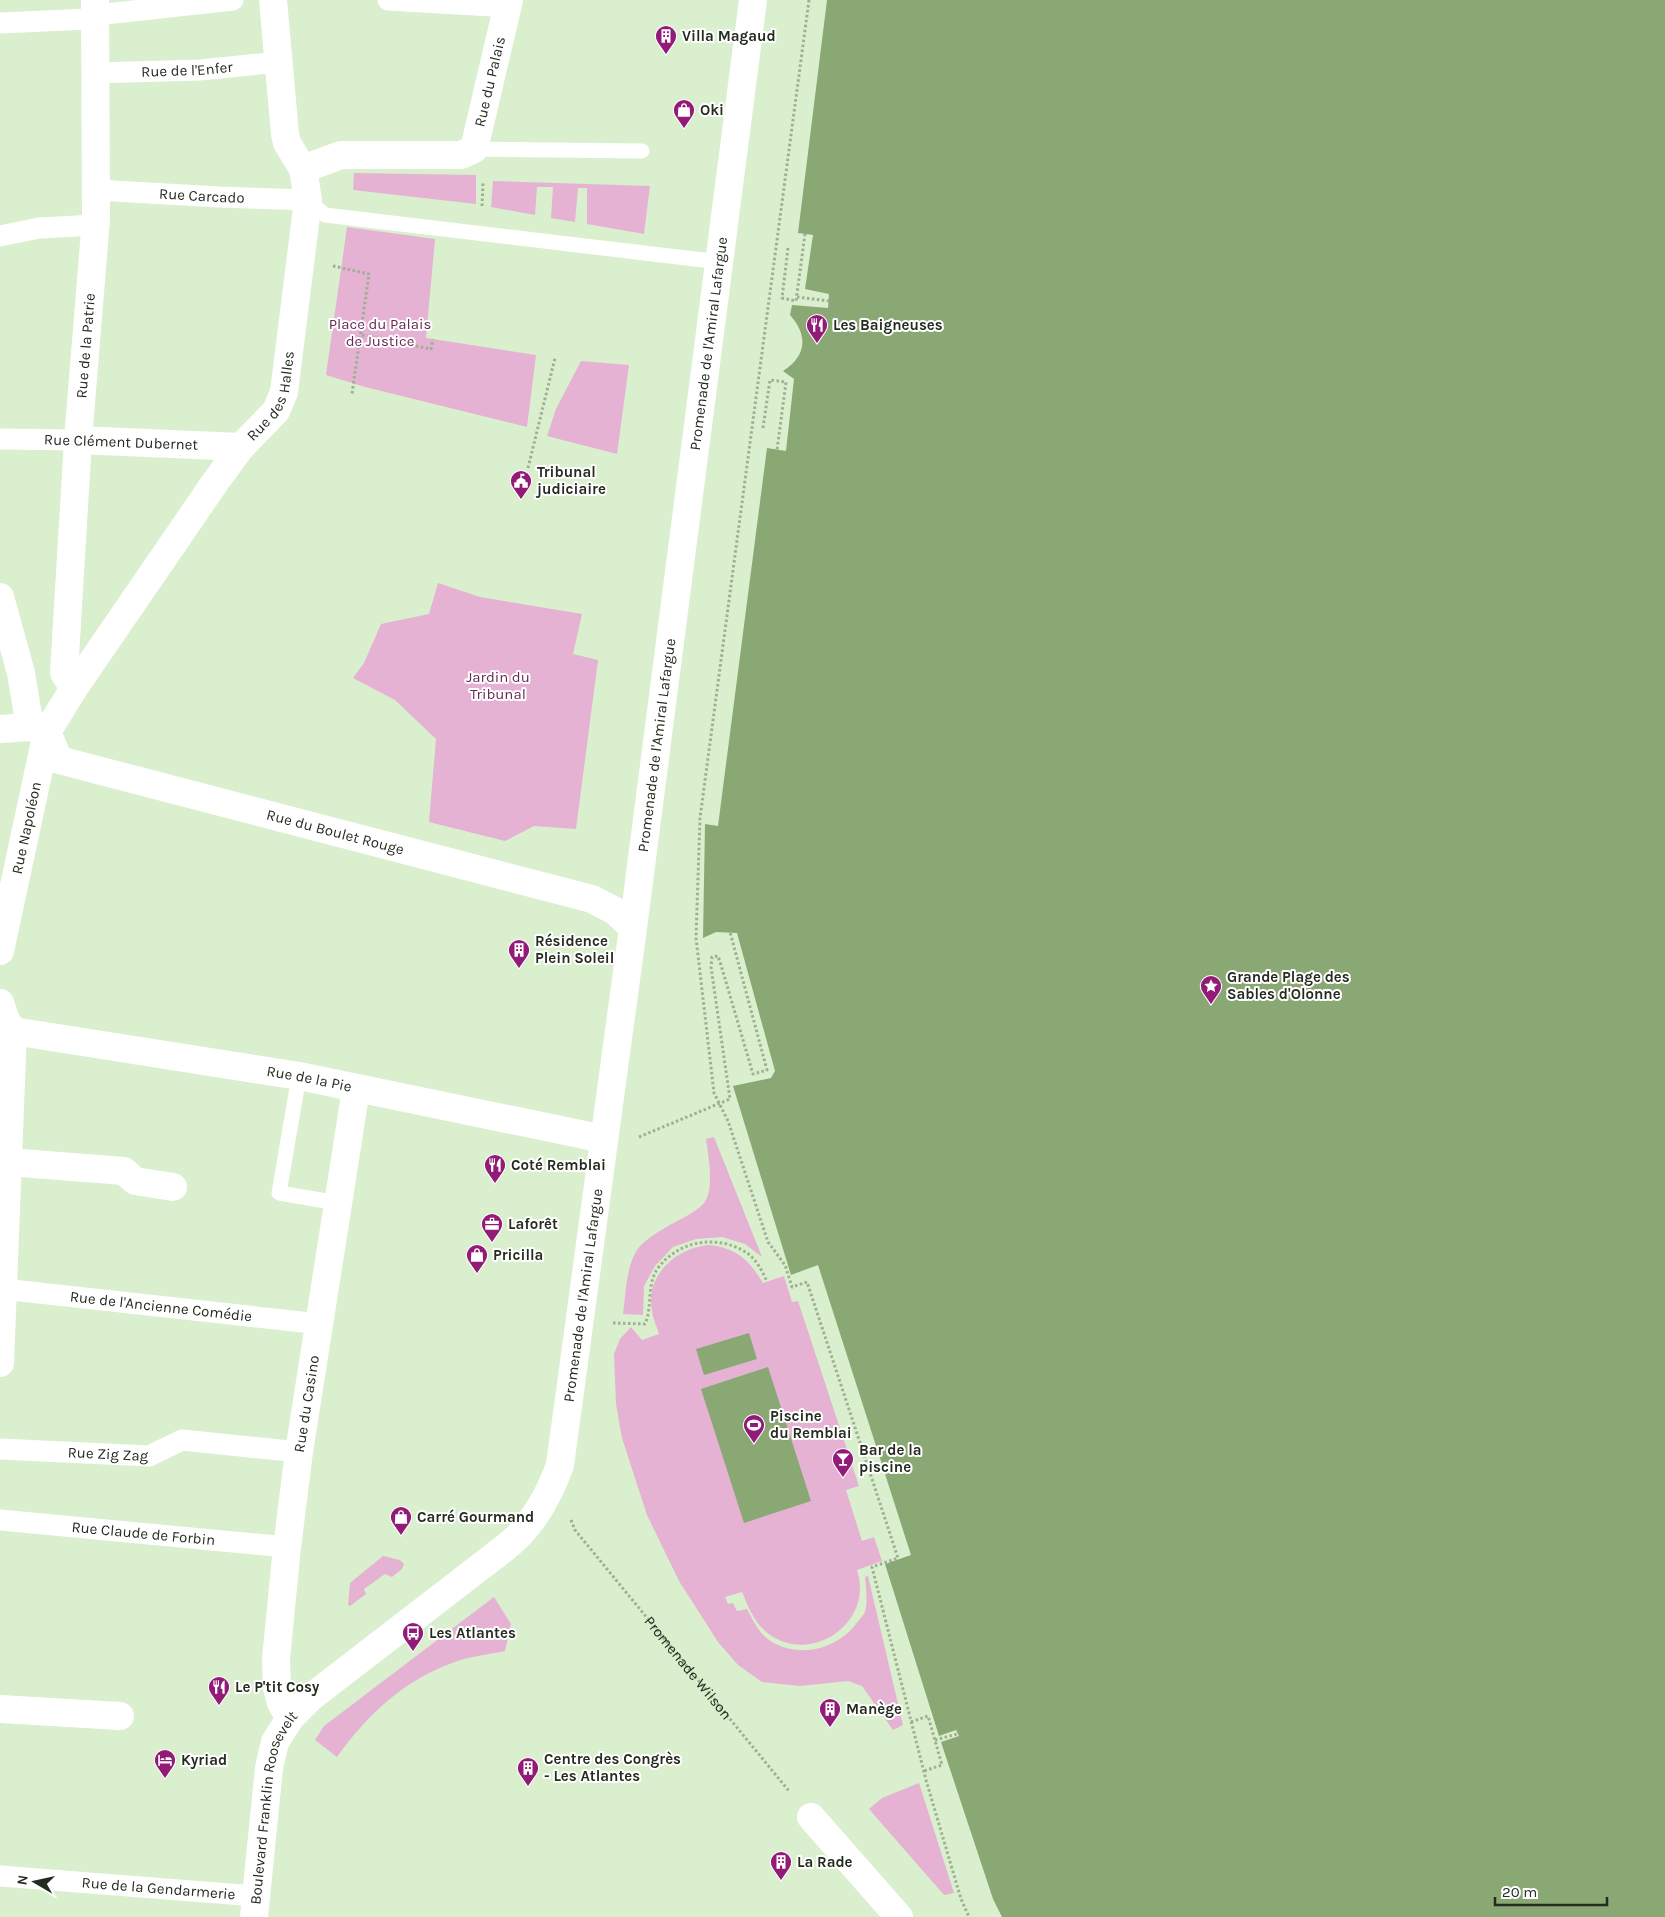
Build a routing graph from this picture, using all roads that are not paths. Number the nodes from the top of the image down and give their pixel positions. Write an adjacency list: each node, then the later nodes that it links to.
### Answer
1 (233, 0): 6 (street)
2 (273, 0): 8 (street, Rue des Halles)
3 (388, 0): 5 (street)
4 (753, 0): 17 (street, Promenade de l'Amiral Lafargue)
5 (509, 4): 11 (street, Rue du Palais)
6 (95, 7): 7 (street); 9 (street, Rue de la Patrie)
7 (0, 23)
8 (279, 62): 9 (street, Rue de l'Enfer); 12 (street, Rue des Halles)
9 (95, 73): 13 (street, Rue de la Patrie)
10 (642, 151): 11 (lane)
11 (468, 152): 12 (street)
12 (303, 169): 14 (street, Rue des Halles)
13 (96, 190): 14 (street, Rue Carcado); 15 (street, Rue de la Patrie)
14 (308, 200): 17 (lane); 20 (street, Rue des Halles)
15 (96, 225): 16 (street); 19 (street, Rue de la Patrie)
16 (0, 236)
17 (720, 262): 25 (street, Promenade de l'Amiral Lafargue)
18 (0, 439): 19 (street, Rue Clément Dubernet)
19 (78, 440): 20 (street, Rue Clément Dubernet); 22 (street, Rue de la Patrie)
20 (241, 447): 22 (street, Rue des Halles)
21 (0, 596): 24 (street)
22 (74, 688): 24 (street, Rue des Halles)
23 (0, 729): 24 (street)
24 (39, 729): 25 (street, Rue du Boulet Rouge); 26 (street, Rue Napoléon)
25 (633, 928): 30 (street, Promenade de l'Amiral Lafargue)
26 (0, 951)
27 (5, 1019): 28 (street, Rue de la Pie); 31 (street)
28 (299, 1076): 29 (street, Rue de la Pie); 33 (lane)
29 (356, 1089): 30 (street, Rue de la Pie); 33 (street, Rue du Casino)
30 (604, 1139): 39 (street, Promenade de l'Amiral Lafargue)
31 (8, 1162): 32 (street); 34 (street)
32 (173, 1187)
33 (338, 1203): 35 (street, Rue du Casino)
34 (3, 1289): 35 (street, Rue de l'Ancienne Comédie); 36 (street)
35 (320, 1324): 38 (street, Rue du Casino)
36 (0, 1362)
37 (0, 1449): 38 (street, Rue Zig Zag)
38 (300, 1452): 41 (street, Rue du Casino)
39 (552, 1489): 44 (street, Boulevard Franklin Roosevelt)
40 (0, 1520): 41 (street, Rue Claude de Forbin)
41 (287, 1547): 44 (street, Rue du Casino)
42 (0, 1708): 43 (street)
43 (120, 1716)
44 (290, 1718): 47 (street, Boulevard Franklin Roosevelt)
45 (811, 1817): 48 (street)
46 (0, 1876): 47 (street, Rue de la Gendarmerie)
47 (255, 1906)
48 (900, 1917)

